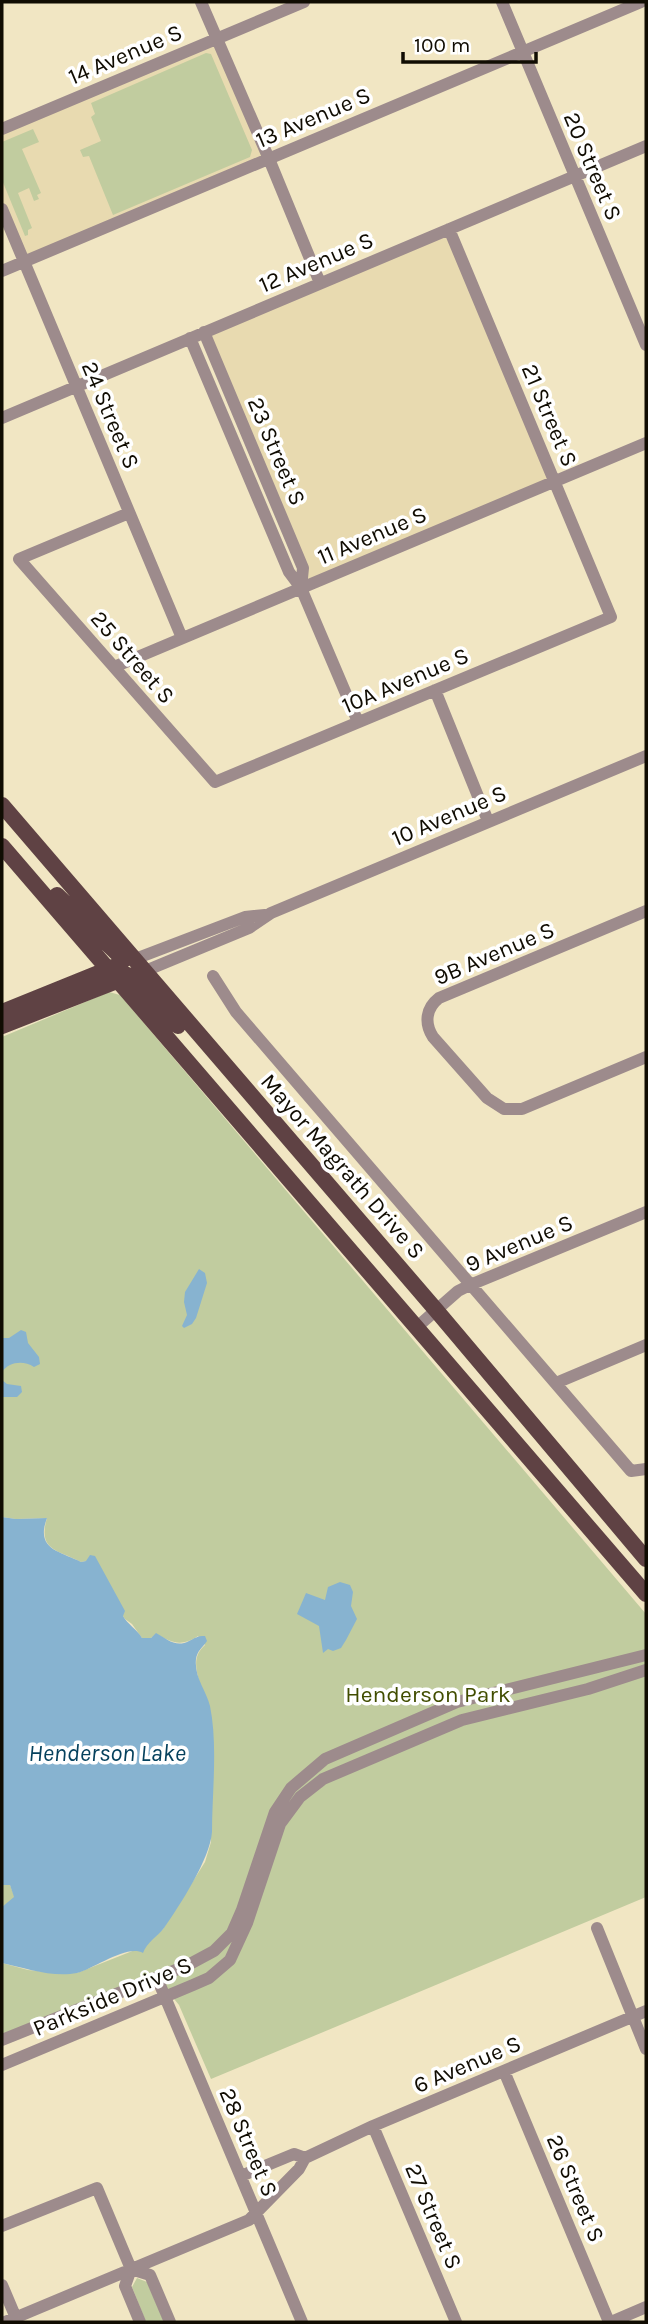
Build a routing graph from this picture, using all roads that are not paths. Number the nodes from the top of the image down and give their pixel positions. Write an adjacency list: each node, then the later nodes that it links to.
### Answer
1 (201, 2): 5 (street)
2 (304, 2): 5 (street, 14 Avenue S)
3 (502, 2): 6 (street, 20 Street S)
4 (641, 2): 6 (street, 13 Avenue S)
5 (217, 38): 7 (street, 14 Avenue S); 9 (street)
6 (523, 52): 9 (street, 13 Avenue S); 10 (street, 20 Street S)
7 (2, 129)
8 (646, 146): 10 (street, 12 Avenue S)
9 (269, 159): 13 (street, 13 Avenue S); 15 (street)
10 (574, 176): 12 (street, 12 Avenue S); 18 (street, 20 Street S)
11 (2, 209): 13 (street, 24 Street S)
12 (449, 229): 15 (street, 12 Avenue S); 22 (street, 21 Street S)
13 (24, 261): 14 (street, 13 Avenue S); 19 (street, 24 Street S)
14 (2, 271)
15 (320, 283): 16 (street, 12 Avenue S)
16 (204, 332): 17 (street, 12 Avenue S); 24 (street, 23 Street S)
17 (190, 338): 19 (street, 12 Avenue S); 24 (street, 23 Street S)
18 (646, 345)
19 (76, 387): 20 (street, 12 Avenue S); 23 (street, 24 Street S)
20 (2, 418)
21 (646, 443): 22 (street, 11 Avenue S)
22 (555, 482): 24 (street, 11 Avenue S); 25 (street, 21 Street S)
23 (129, 513): 26 (street, 24 Street S); 27 (street, 25 Street S)
24 (301, 588): 26 (street, 11 Avenue S); 29 (street, 23 Street S)
25 (611, 617): 28 (street, 10A Avenue S)
26 (182, 638): 27 (street, 11 Avenue S)
27 (114, 667): 31 (street, 25 Street S)
28 (435, 690): 29 (street, 10A Avenue S); 33 (street)
29 (358, 722): 31 (street, 10A Avenue S)
30 (646, 756): 33 (street, 10 Avenue S)
31 (215, 782)
32 (2, 805): 36 (main road, Mayor Magrath Drive S)
33 (488, 821): 36 (street, 10 Avenue S)
34 (2, 846): 36 (main road, Mayor Magrath Drive S)
35 (646, 911): 40 (street, 9B Avenue S)
36 (127, 970): 38 (main road); 39 (main road); 43 (main road, Mayor Magrath Drive S); 44 (main road, Mayor Magrath Drive S)
37 (213, 976): 42 (street, Mayor Magrath Drive S)
38 (2, 1012)
39 (2, 1026)
40 (646, 1057)
41 (646, 1212): 42 (street, 9 Avenue S)
42 (470, 1285): 43 (street, 9 Avenue S); 46 (street, Mayor Magrath Drive S)
43 (436, 1310): 44 (street, 9 Avenue S); 48 (main road, Mayor Magrath Drive S)
44 (417, 1327): 49 (main road, Mayor Magrath Drive S)
45 (646, 1345): 46 (street)
46 (556, 1383): 47 (street, Mayor Magrath Drive S)
47 (646, 1469)
48 (646, 1559)
49 (646, 1594)
50 (646, 1655): 53 (street, Parkside Drive S)
51 (646, 1670): 54 (street, Parkside Drive S)
52 (597, 1928): 56 (street)
53 (157, 1978): 54 (street, 28 Street S); 57 (street, Parkside Drive S)
54 (166, 1996): 59 (street, Parkside Drive S); 63 (street, 28 Street S)
55 (646, 2011): 56 (street, 6 Avenue S)
56 (633, 2017): 58 (street); 60 (street, 6 Avenue S)
57 (2, 2040)
58 (646, 2049)
59 (2, 2065)
60 (504, 2071): 61 (street, 6 Avenue S); 74 (street, 26 Street S)
61 (373, 2126): 62 (street, 6 Avenue S); 73 (street, 27 Street S)
62 (304, 2158): 63 (street, 6 Avenue S); 64 (street, 6 Avenue S)
63 (241, 2176): 64 (street, 28 Street S)
64 (256, 2213): 66 (street, 6 Avenue S); 72 (street, 28 Street S)
65 (2, 2226): 66 (street)
66 (131, 2269): 69 (street, 6 Avenue S); 70 (street); 71 (street)
67 (2, 2285): 69 (street)
68 (646, 2308): 74 (street)
69 (10, 2320)
70 (140, 2322)
71 (170, 2322)
72 (302, 2322)
73 (456, 2322)
74 (610, 2322)

